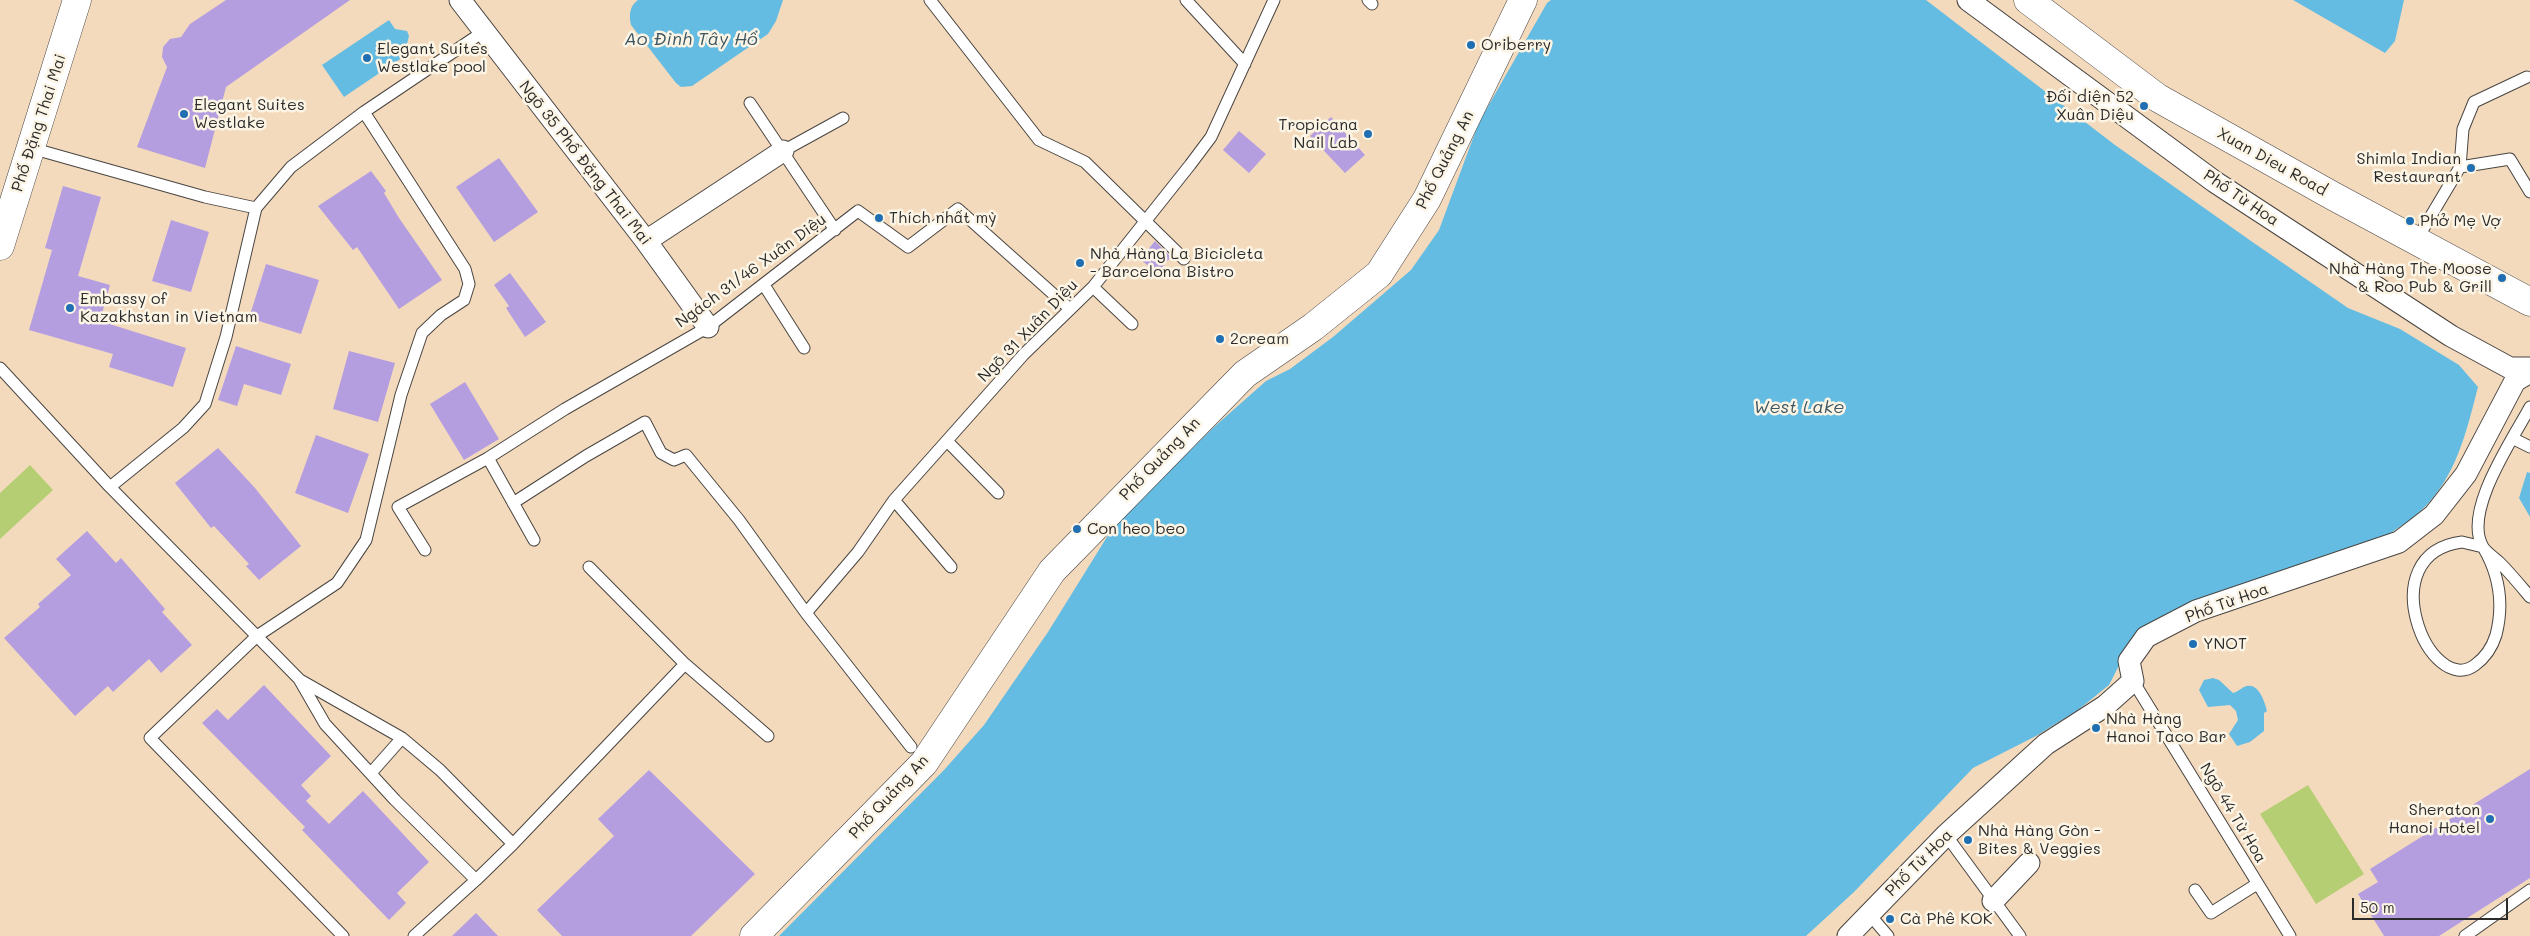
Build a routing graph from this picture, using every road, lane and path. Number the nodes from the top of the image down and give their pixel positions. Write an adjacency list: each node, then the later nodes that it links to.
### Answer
1 (77, 0): 15 (street, Phố Đặng Thai Mai)
2 (460, 0): 9 (street, Ngõ 35 Phố Đặng Thai Mai)
3 (930, 0): 20 (lane)
4 (1186, 0): 10 (lane)
5 (1274, 0): 10 (lane, Ngõ 31 Xuân Diệu)
6 (1523, 0): 70 (street, Phố Quảng An)
7 (1968, 0): 34 (street, Phố Từ Hoa)
8 (2028, 0): 23 (street, Xuan Dieu Road)
9 (483, 32): 13 (lane); 22 (street, Ngõ 35 Phố Đặng Thai Mai)
10 (1245, 64): 20 (lane, Ngõ 31 Xuân Diệu)
11 (2526, 77): 17 (lane)
12 (750, 103): 16 (lane)
13 (364, 112): 19 (lane); 51 (lane)
14 (843, 118): 16 (lane)
15 (31, 148): 19 (lane); 24 (street, Phố Đặng Thai Mai)
16 (783, 151): 21 (lane); 22 (street)
17 (2460, 166): 18 (lane); 23 (lane)
18 (2530, 192)
19 (256, 208): 40 (lane)
20 (1144, 220): 25 (lane); 27 (lane, Ngõ 31 Xuân Diệu)
21 (835, 230): 26 (lane, Ngách 31/46 Xuân Diệu); 29 (lane, Ngách 31/46 Xuân Diệu)
22 (646, 241): 31 (street, Ngõ 35 Phố Đặng Thai Mai)
23 (2416, 241): 28 (street, Xuan Dieu Road)
24 (0, 246)
25 (1184, 259)
26 (764, 285): 31 (lane, Ngách 31/46 Xuân Diệu); 32 (lane)
27 (1093, 287): 29 (lane, Ngõ 31 Xuân Diệu); 30 (lane)
28 (2530, 302)
29 (1070, 309): 37 (lane, Ngõ 31 Xuân Diệu)
30 (1132, 324)
31 (708, 327): 39 (lane, Ngách 31/46 Xuân Diệu)
32 (804, 348)
33 (0, 368): 40 (lane)
34 (2530, 370): 54 (street, Phố Từ Hoa)
35 (2530, 407): 36 (lane)
36 (2514, 439): 38 (lane); 45 (lane)
37 (948, 442): 41 (lane); 42 (lane, Ngõ 31 Xuân Diệu)
38 (2530, 447)
39 (488, 458): 43 (lane); 46 (lane, Ngách 31/46 Xuân Diệu)
40 (110, 487): 51 (lane)
41 (998, 493)
42 (894, 500): 48 (lane); 50 (lane, Ngõ 31 Xuân Diệu)
43 (513, 503): 44 (lane); 50 (lane)
44 (534, 540)
45 (2483, 547): 45 (lane); 49 (lane)
46 (425, 550)
47 (590, 567): 52 (lane)
48 (951, 567)
49 (2530, 598)
50 (806, 613): 57 (lane)
51 (257, 636): 53 (lane); 68 (lane)
52 (685, 664): 55 (lane); 60 (lane)
53 (298, 679): 56 (lane); 58 (lane)
54 (2133, 681): 59 (street, Phố Từ Hoa); 63 (lane, Ngõ 44 Từ Hoa)
55 (768, 736)
56 (402, 738): 58 (lane); 60 (lane)
57 (911, 747)
58 (371, 773): 62 (lane)
59 (1946, 835): 66 (lane); 67 (street, Phố Từ Hoa)
60 (514, 844): 62 (lane)
61 (2029, 863): 66 (street)
62 (476, 880): 69 (lane)
63 (2257, 884): 64 (lane); 74 (lane, Ngõ 44 Từ Hoa)
64 (2195, 890)
65 (2530, 890): 75 (lane)
66 (1993, 901): 73 (lane)
67 (1870, 915): 71 (street, Phố Từ Hoa); 72 (lane)
68 (343, 936)
69 (414, 936)
70 (754, 936)
71 (1848, 936)
72 (1888, 936)
73 (2020, 936)
74 (2290, 936)
75 (2464, 936)

